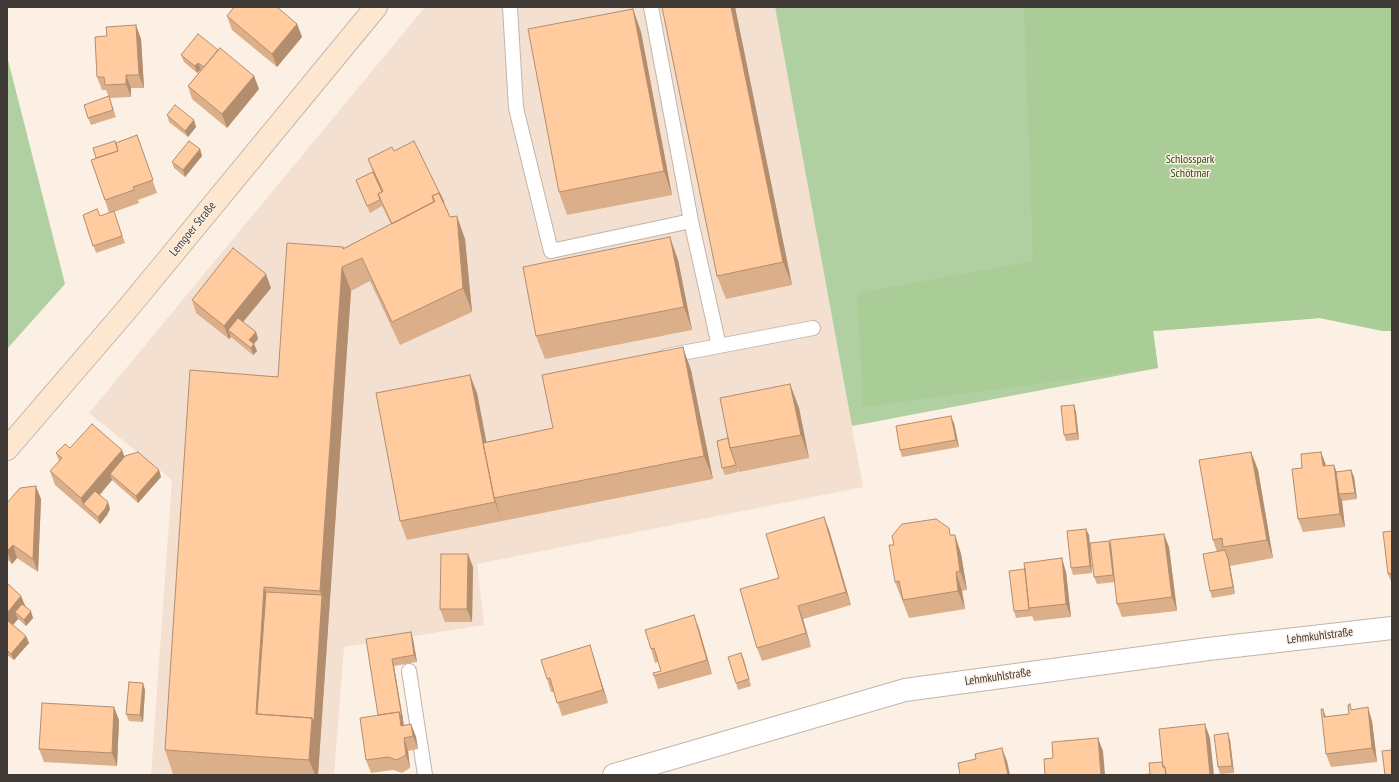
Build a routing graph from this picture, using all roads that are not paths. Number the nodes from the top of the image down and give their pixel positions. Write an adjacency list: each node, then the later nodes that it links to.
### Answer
1 (376, 7): 8 (street, Lemgoer Straße)
2 (510, 7): 4 (lane)
3 (651, 7): 4 (lane)
4 (691, 221): 6 (lane)
5 (813, 328): 6 (lane)
6 (719, 346): 7 (lane)
7 (651, 359)
8 (7, 449)
9 (1392, 628): 12 (street, Lehmkuhlstraße)
10 (409, 671): 11 (lane)
11 (425, 775)
12 (614, 775)

